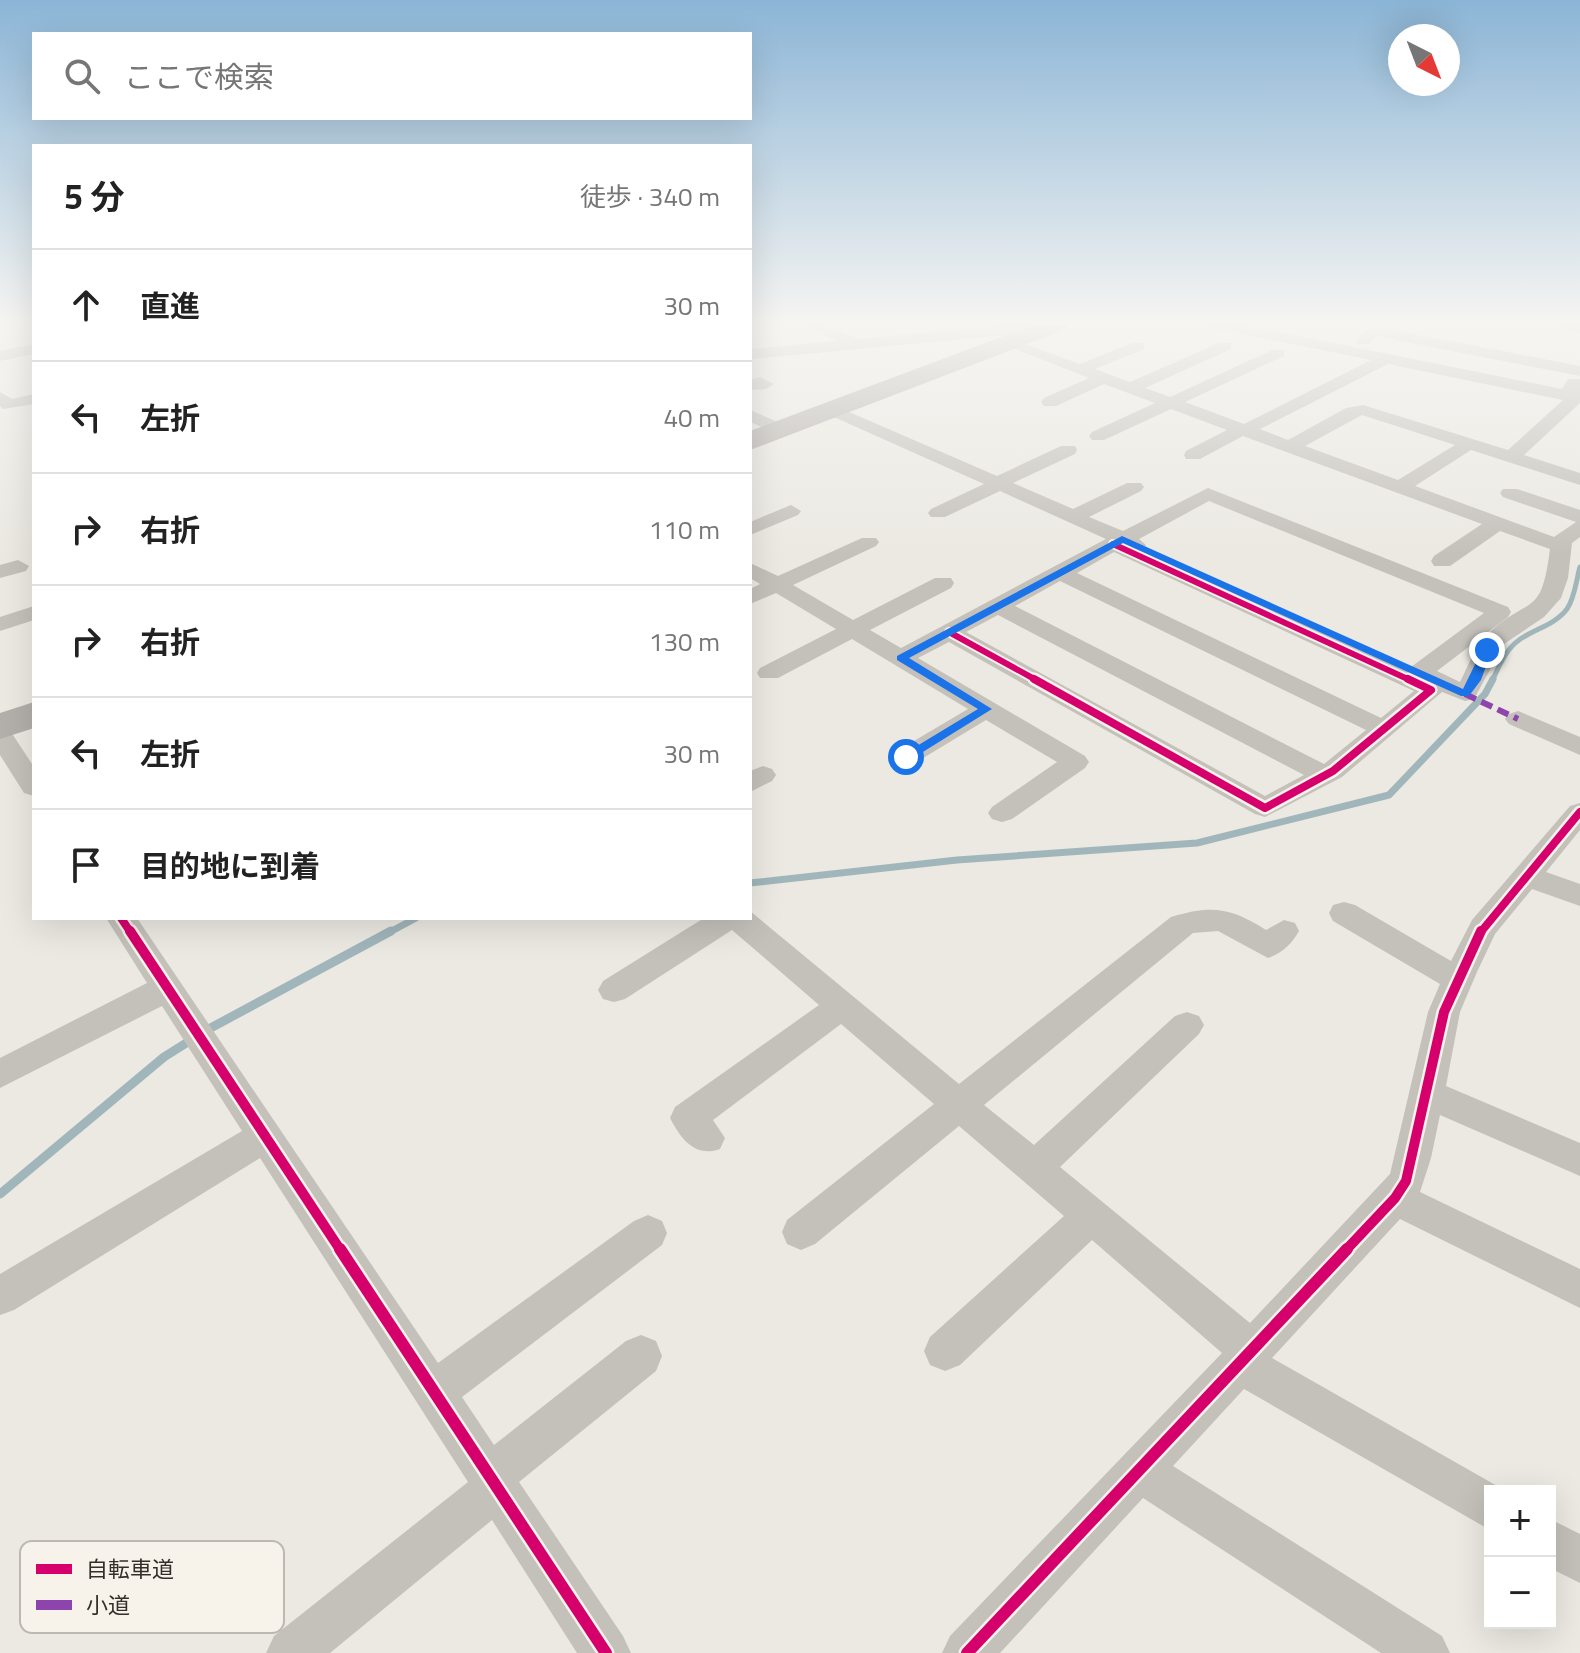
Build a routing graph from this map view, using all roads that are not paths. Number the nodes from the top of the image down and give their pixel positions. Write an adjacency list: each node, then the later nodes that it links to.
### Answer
1 (5, 401): 2 (street)
2 (25, 401)
3 (853, 401): 9 (main road)
4 (1166, 401): 8 (street)
5 (1175, 401): 8 (street)
6 (1300, 401): 11 (street)
7 (1562, 401): 19 (street)
8 (1171, 403): 11 (street); 13 (street)
9 (833, 410): 12 (main road); 21 (street)
10 (752, 416): 12 (street)
11 (1244, 429): 16 (street); 18 (street)
12 (781, 430): 14 (main road)
13 (1098, 436)
14 (752, 440)
15 (1469, 444): 16 (street); 19 (street); 23 (street)
16 (1289, 447): 23 (street)
17 (1068, 450): 21 (street)
18 (1193, 455)
19 (1510, 458): 20 (street)
20 (1580, 479)
21 (999, 484): 25 (street); 26 (street)
22 (1134, 487): 26 (street)
23 (1399, 488): 28 (street)
24 (792, 511): 30 (street)
25 (938, 513)
26 (1073, 517): 32 (street)
27 (1580, 517): 28 (street)
28 (1486, 520): 33 (street); 34 (street)
29 (1580, 527): 33 (street)
30 (752, 528)
31 (869, 542): 38 (street)
32 (1118, 542): 36 (street); 45 (street); 47 (street)
33 (1560, 546): 47 (street)
34 (1442, 561)
35 (752, 570): 38 (street)
36 (1060, 573): 40 (street); 53 (street)
37 (943, 583): 43 (street)
38 (776, 584): 39 (street); 43 (street)
39 (752, 596)
40 (998, 606): 44 (street); 57 (street)
41 (32, 614): 42 (street)
42 (0, 624)
43 (852, 629): 46 (street); 48 (street)
44 (949, 632): 46 (street); 57 (street)
45 (1373, 657): 47 (street); 53 (street)
46 (901, 658): 49 (street)
47 (1420, 672)
48 (769, 673)
49 (986, 709): 56 (street); 60 (street)
50 (32, 715): 52 (main road)
51 (1518, 719): 55 (street)
52 (0, 727)
53 (1384, 729): 57 (street)
54 (0, 735): 58 (street)
55 (1580, 747)
56 (906, 757)
57 (1324, 775)
58 (32, 784)
59 (1580, 812): 61 (street)
60 (1002, 813)
61 (1527, 876): 62 (street); 68 (street)
62 (1580, 895)
63 (1344, 913): 68 (street)
64 (122, 920): 69 (street)
65 (724, 920): 70 (street)
66 (740, 920): 71 (street)
67 (1284, 931): 75 (street)
68 (1457, 979): 74 (street)
69 (167, 988): 73 (street); 76 (street)
70 (614, 990)
71 (842, 1006): 75 (street); 77 (street)
72 (1187, 1025): 79 (street)
73 (0, 1074)
74 (1427, 1094): 78 (street); 80 (street)
75 (958, 1104): 79 (street); 82 (street)
76 (265, 1136): 85 (street); 89 (street)
77 (707, 1138)
78 (1580, 1160)
79 (1034, 1168): 81 (street)
80 (1395, 1198): 84 (street); 88 (street)
81 (1091, 1216): 86 (street); 88 (street)
82 (801, 1232)
83 (648, 1233): 89 (street)
84 (1580, 1289)
85 (0, 1296)
86 (945, 1351)
87 (641, 1356): 91 (street)
88 (1246, 1357): 90 (street); 92 (street)
89 (434, 1392): 91 (street)
90 (1139, 1470): 97 (street); 98 (street)
91 (493, 1482): 95 (street); 96 (street)
92 (1484, 1503)
93 (1556, 1546): 94 (street)
94 (1580, 1560)
95 (291, 1653)
96 (606, 1653)
97 (967, 1653)
98 (1425, 1653)

